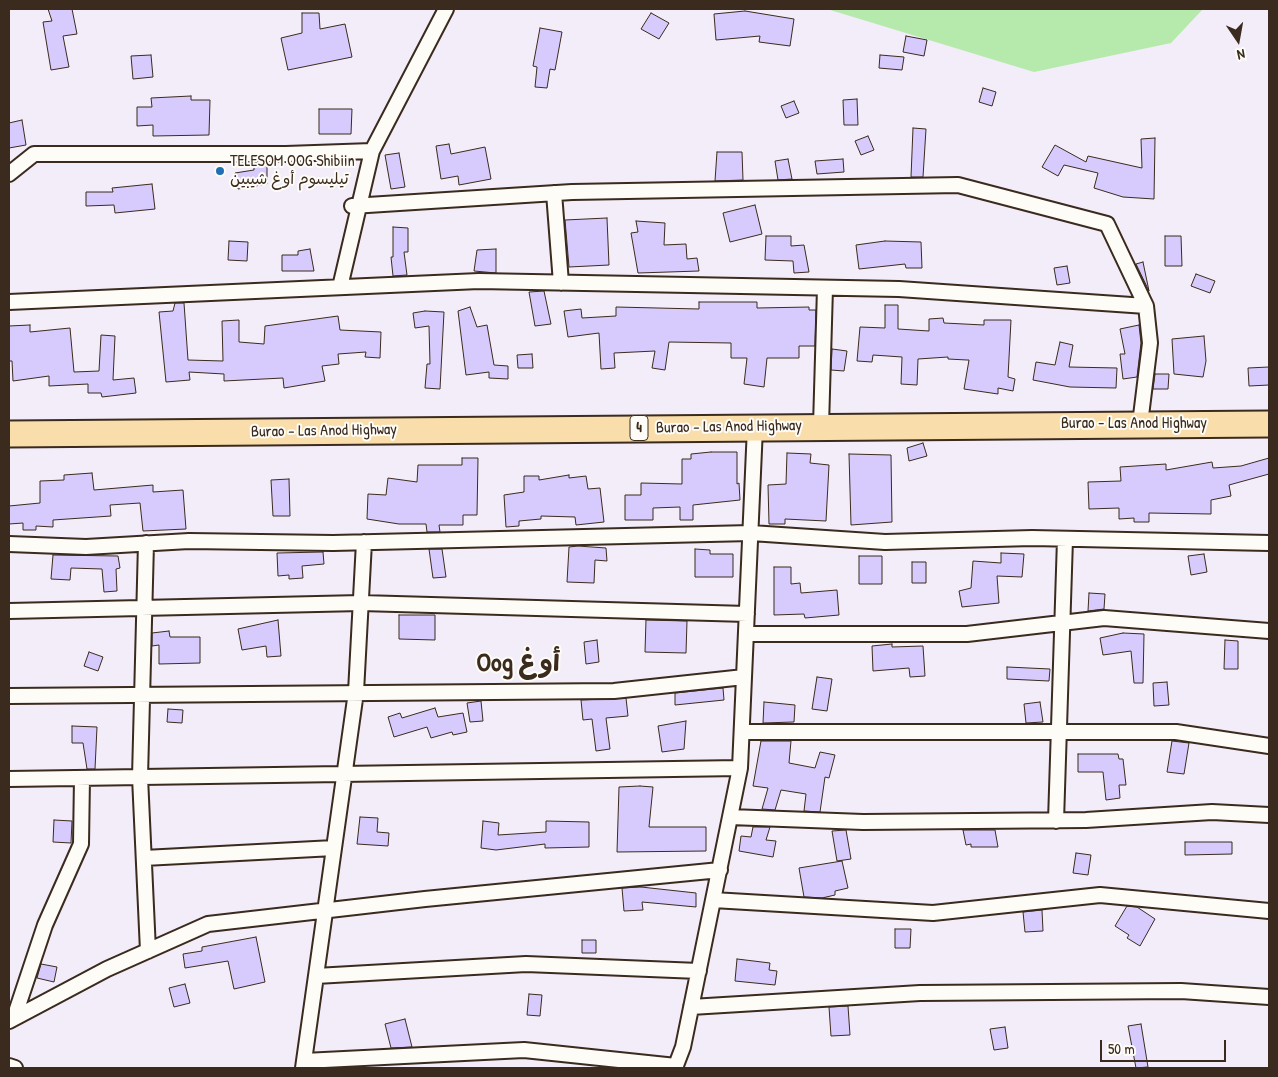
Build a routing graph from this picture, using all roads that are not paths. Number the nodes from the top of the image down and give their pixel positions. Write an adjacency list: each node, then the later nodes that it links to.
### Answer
1 (446, 9): 2 (street)
2 (372, 151): 3 (street); 5 (street)
3 (9, 174)
4 (554, 193): 5 (street); 6 (street); 10 (street)
5 (356, 206): 7 (street)
6 (561, 282): 7 (street); 8 (street)
7 (340, 287): 9 (street)
8 (825, 288): 10 (street); 13 (street)
9 (9, 302)
10 (1146, 306): 11 (street)
11 (1140, 424): 12 (highway, Burao - Las Anod Highway / 4); 13 (highway, Burao - Las Anod Highway / 4)
12 (1269, 424)
13 (821, 426): 14 (highway, Burao - Las Anod Highway / 4)
14 (755, 427): 15 (highway, Burao - Las Anod Highway / 4); 16 (street)
15 (9, 434)
16 (751, 533): 17 (street); 18 (street); 25 (street)
17 (1065, 539): 19 (street); 26 (street)
18 (364, 542): 21 (street); 22 (street)
19 (1269, 543)
20 (9, 544): 21 (street)
21 (146, 544): 23 (street)
22 (361, 602): 23 (street); 25 (street); 30 (street)
23 (144, 608): 24 (street); 31 (street)
24 (9, 611)
25 (747, 614): 28 (street)
26 (1061, 624): 27 (street); 28 (street); 42 (street)
27 (1269, 632)
28 (746, 634): 29 (street)
29 (744, 677): 30 (street); 33 (street)
30 (356, 692): 31 (street); 36 (street)
31 (143, 694): 32 (street); 37 (street)
32 (9, 696)
33 (742, 732): 34 (street); 35 (street)
34 (1269, 746)
35 (740, 768): 36 (street); 41 (street)
36 (344, 774): 37 (street); 43 (street)
37 (140, 777): 38 (street); 44 (street)
38 (82, 778): 39 (street); 53 (street)
39 (9, 779)
40 (1269, 815): 42 (street)
41 (730, 818): 42 (street); 45 (street)
42 (1056, 820)
43 (334, 848): 44 (street); 50 (street)
44 (144, 858): 48 (street)
45 (720, 870): 46 (street); 48 (street)
46 (713, 900): 47 (street); 49 (street)
47 (1269, 911)
48 (148, 951): 53 (street)
49 (699, 971): 50 (street); 52 (street)
50 (316, 976): 54 (street)
51 (1269, 997): 52 (street)
52 (691, 1007): 56 (street)
53 (12, 1019)
54 (303, 1064): 56 (street)
55 (9, 1066): 57 (street)
56 (675, 1067)
57 (15, 1068)

